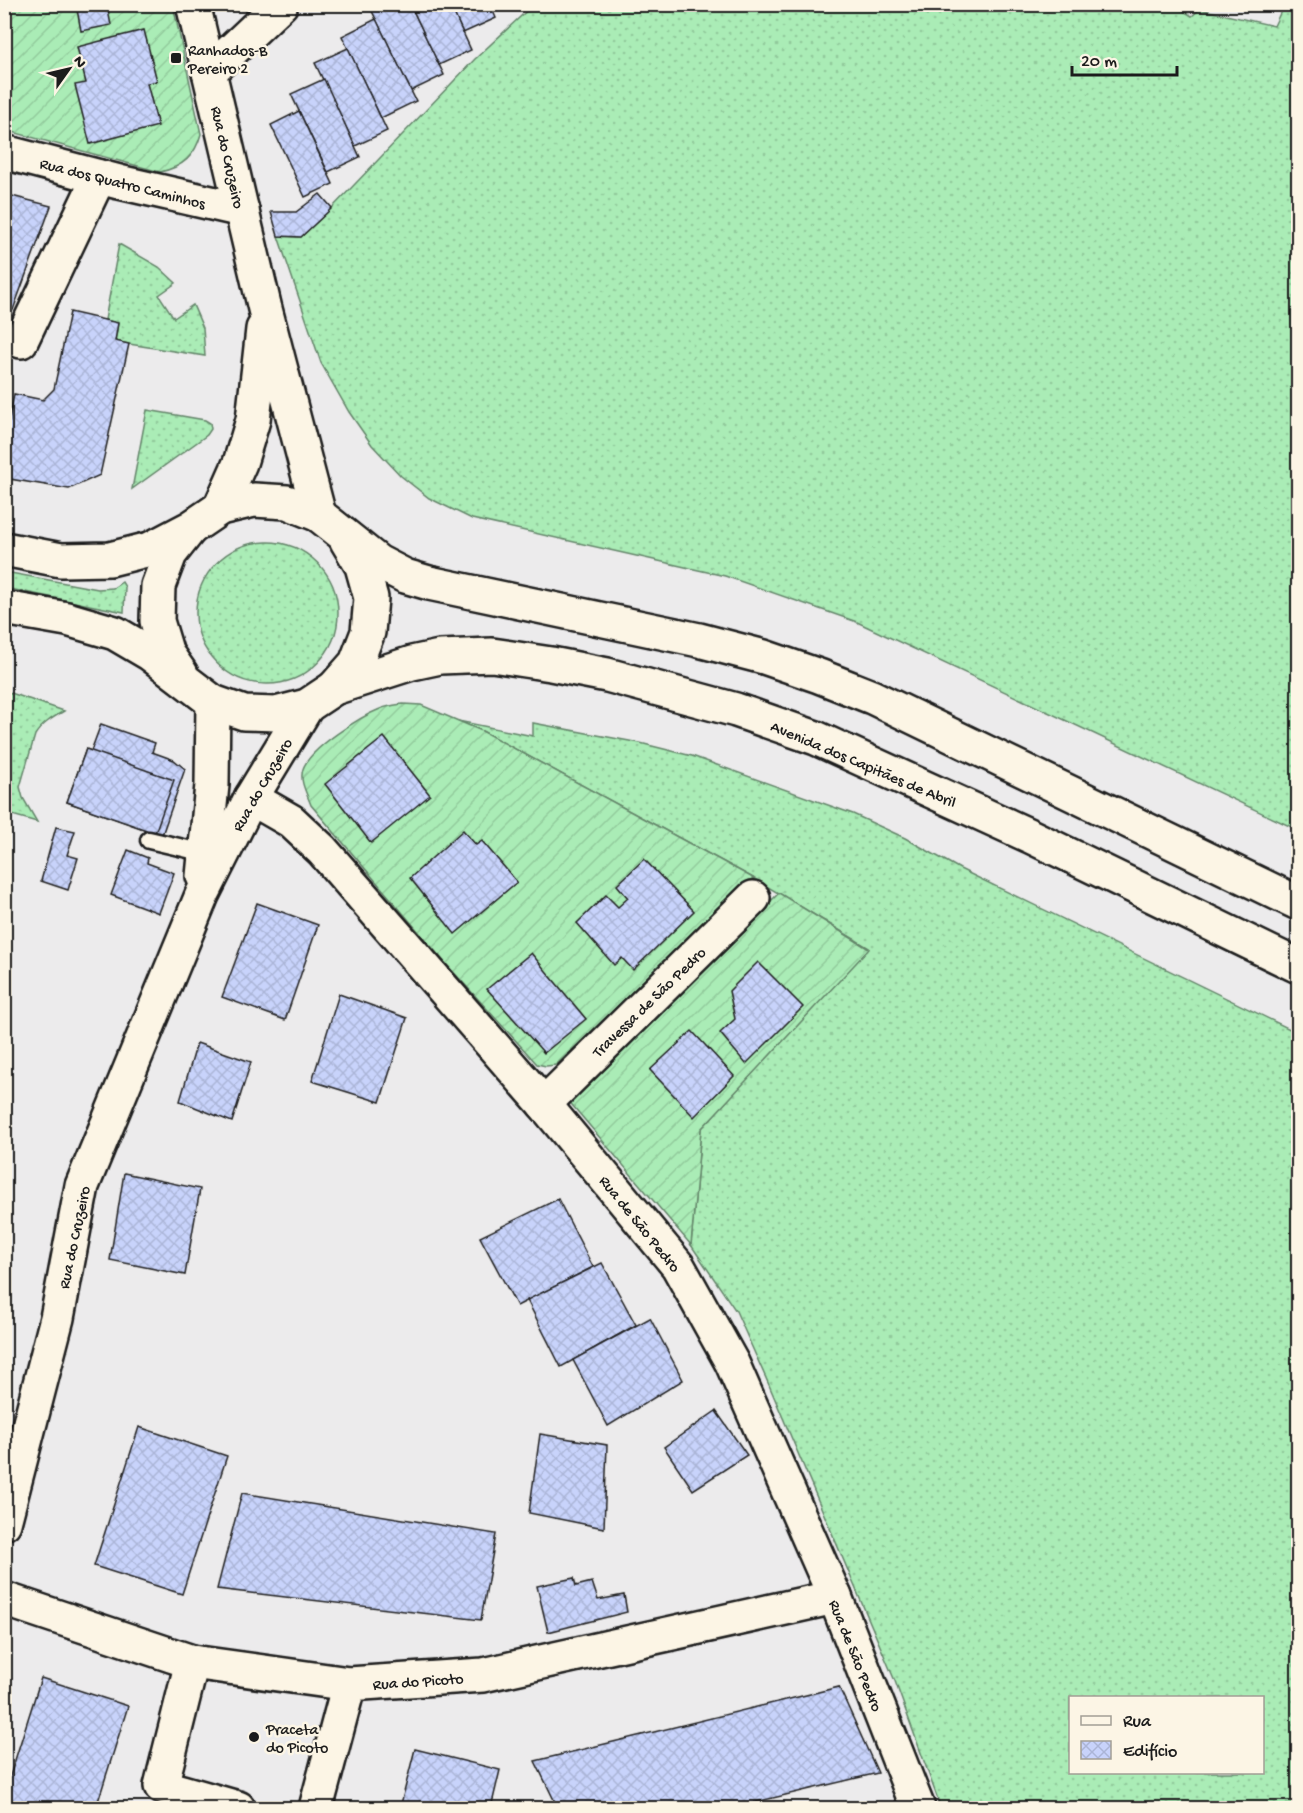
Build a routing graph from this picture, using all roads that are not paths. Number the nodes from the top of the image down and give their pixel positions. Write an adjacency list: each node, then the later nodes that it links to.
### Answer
1 (193, 4): 3 (street, Rua do Cruzeiro)
2 (274, 7): 3 (street)
3 (209, 72): 6 (street, Rua do Cruzeiro)
4 (4, 152): 5 (street, Rua dos Quatro Caminhos)
5 (99, 177): 6 (street, Rua dos Quatro Caminhos); 8 (street)
6 (242, 210): 7 (street, Rua do Cruzeiro)
7 (266, 309): 9 (street); 10 (street, Rua do Cruzeiro)
8 (21, 341)
9 (220, 508): 10 (street, Avenida dos Capitães de Abril); 11 (street, Avenida dos Capitães de Abril)
10 (319, 515): 12 (street, Avenida dos Capitães de Abril)
11 (192, 527): 13 (street, Avenida dos Capitães de Abril); 15 (street, Avenida dos Capitães de Abril)
12 (345, 537): 16 (street, Avenida dos Capitães de Abril); 24 (street, Avenida dos Capitães de Abril)
13 (4, 549)
14 (4, 608): 15 (street, Avenida dos Capitães de Abril)
15 (187, 682): 17 (street, Avenida dos Capitães de Abril)
16 (334, 688): 18 (street, Avenida dos Capitães de Abril); 25 (street, Avenida dos Capitães de Abril)
17 (213, 702): 18 (street, Avenida dos Capitães de Abril); 21 (street, Rua do Cruzeiro)
18 (307, 706): 19 (street, Rua do Cruzeiro)
19 (251, 798): 22 (street, Rua do Cruzeiro); 26 (street, Rua de São Pedro)
20 (149, 840): 21 (lane)
21 (205, 853): 22 (street, Rua do Cruzeiro)
22 (202, 895): 27 (street, Rua do Cruzeiro)
23 (753, 898): 26 (street, Travessa de São Pedro)
24 (1299, 903)
25 (1299, 966)
26 (544, 1104): 28 (street, Rua de São Pedro)
27 (4, 1523)
28 (835, 1597): 31 (street, Rua do Picoto); 34 (street, Rua de São Pedro)
29 (4, 1599): 30 (street, Rua do Picoto)
30 (192, 1662): 31 (street, Rua do Picoto); 32 (street)
31 (349, 1684): 33 (street)
32 (238, 1809)
33 (316, 1809)
34 (918, 1809)

